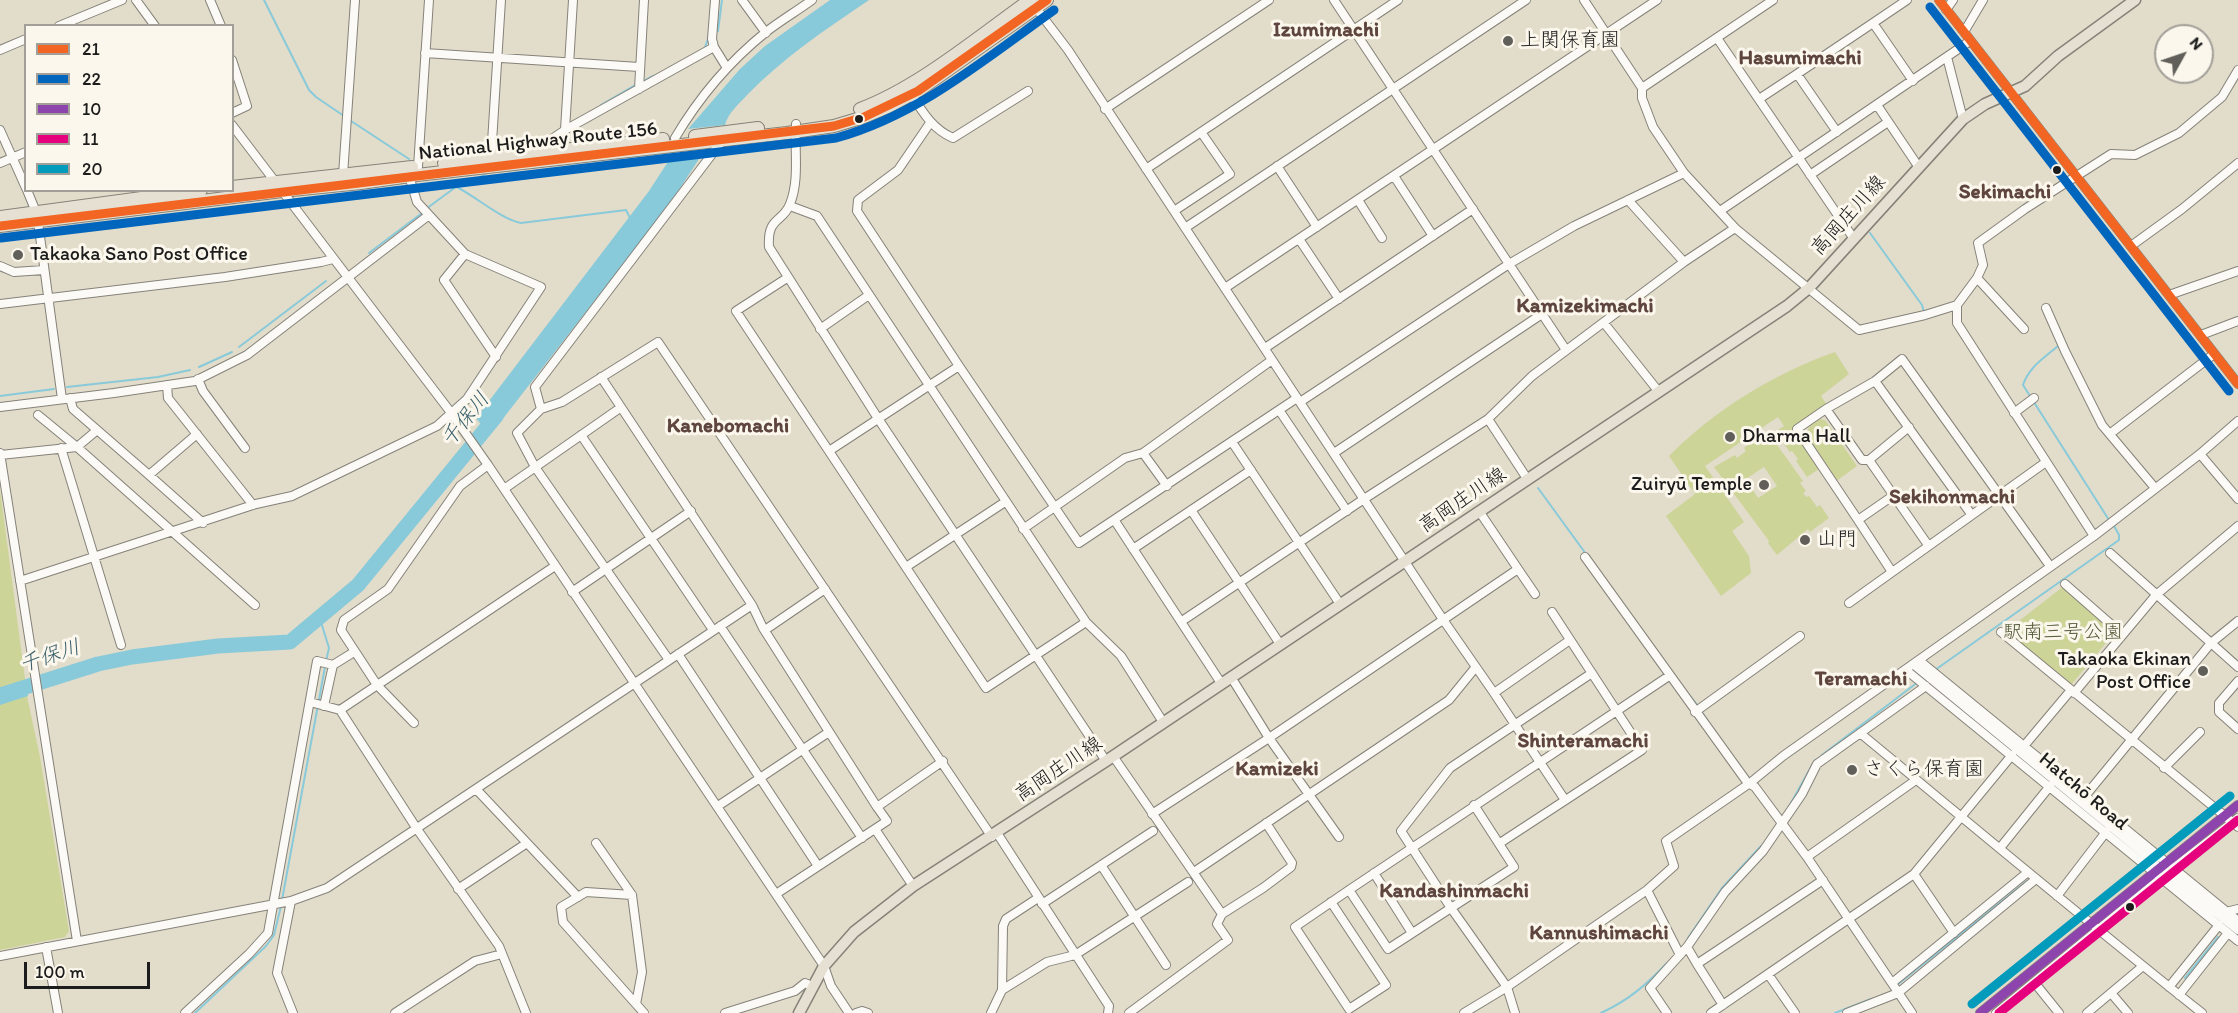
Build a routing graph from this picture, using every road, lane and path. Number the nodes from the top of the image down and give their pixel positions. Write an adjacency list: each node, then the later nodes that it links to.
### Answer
1 (122, 0): 29 (street)
2 (136, 0): 30 (street)
3 (210, 0): 31 (street)
4 (355, 0): 85 (street)
5 (429, 0): 41 (street)
6 (501, 0): 43 (street)
7 (573, 0): 44 (street)
8 (644, 0): 46 (street)
9 (715, 0): 39 (street)
10 (742, 0): 34 (street)
11 (812, 0): 25 (street)
12 (1047, 0): 26 (highway, National Highway Route 156)
13 (1269, 0): 59 (street)
14 (1334, 0): 32 (street)
15 (1398, 0): 32 (street)
16 (1526, 0): 51 (street)
17 (1584, 0): 35 (street)
18 (1657, 0): 35 (street)
19 (1773, 0): 36 (street)
20 (1907, 0): 28 (street)
21 (1939, 0): 27 (street)
22 (1953, 0): 27 (street)
23 (1983, 0): 33 (street)
24 (2135, 0): 56 (main road, 高岡庄川線)
25 (801, 3): 34 (street)
26 (1033, 4): 54 (highway, National Highway Route 156); 59 (street)
27 (1946, 10): 33 (street)
28 (1873, 23): 49 (street); 50 (street)
29 (64, 24)
30 (154, 24)
31 (220, 24)
32 (1354, 29): 51 (street); 68 (street)
33 (1964, 32): 38 (street)
34 (766, 33): 47 (street)
35 (1606, 34): 52 (street); 72 (street)
36 (1717, 38): 52 (street); 57 (street)
37 (24, 40): 40 (street)
38 (1970, 41): 42 (street); 56 (street)
39 (714, 47): 47 (street); 53 (street)
40 (0, 50)
41 (425, 52): 43 (street); 80 (street)
42 (1947, 57): 50 (street); 61 (street)
43 (497, 58): 44 (street); 76 (street)
44 (569, 62): 46 (street); 67 (street)
45 (234, 65): 60 (street)
46 (639, 67): 53 (street)
47 (727, 68): 71 (street)
48 (2238, 70): 89 (street)
49 (1797, 74): 57 (street); 69 (street)
50 (1913, 81): 58 (street)
51 (1393, 88): 72 (street); 81 (street)
52 (1642, 88): 84 (street)
53 (639, 89): 67 (street)
54 (909, 90): 63 (street); 65 (highway, National Highway Route 156)
55 (1028, 90): 63 (street)
56 (2011, 93): 61 (main road, 高岡庄川線); 89 (street)
57 (1759, 99): 77 (street)
58 (1877, 105): 62 (street); 69 (street)
59 (1105, 109): 83 (street)
60 (234, 111)
61 (1963, 118): 82 (main road, 高岡庄川線)
62 (1888, 122): 82 (street); 86 (street)
63 (930, 123): 143 (street)
64 (234, 128): 92 (street)
65 (795, 128): 70 (highway, National Highway Route 156); 97 (street)
66 (0, 130): 75 (street)
67 (565, 130): 73 (street)
68 (1201, 132): 83 (street); 99 (street)
69 (1837, 132): 77 (street)
70 (720, 138): 71 (highway, National Highway Route 156); 156 (street)
71 (676, 141): 73 (highway, National Highway Route 156); 87 (highway, National Highway Route 156)
72 (1434, 150): 88 (street); 98 (street)
73 (533, 152): 76 (highway, National Highway Route 156)
74 (24, 153): 75 (street)
75 (12, 158): 78 (street); 90 (street)
76 (491, 158): 80 (highway, National Highway Route 156)
77 (1798, 158): 86 (street); 100 (street)
78 (0, 163)
79 (2238, 163): 112 (street)
80 (418, 166): 85 (highway, National Highway Route 156)
81 (1277, 166): 105 (street); 106 (street)
82 (1918, 166): 111 (main road, 高岡庄川線)
83 (1146, 169): 99 (street)
84 (1684, 173): 96 (street); 100 (street)
85 (343, 175): 92 (highway, National Highway Route 156)
86 (1810, 175): 111 (street)
87 (409, 176): 92 (highway, National Highway Route 156); 101 (street)
88 (1394, 176): 95 (street); 108 (street)
89 (2077, 176): 112 (street); 122 (street)
90 (24, 185)
91 (234, 187): 92 (highway, National Highway Route 156)
92 (279, 187): 103 (highway, National Highway Route 156); 114 (street)
93 (27, 192): 103 (street)
94 (189, 192): 103 (highway, National Highway Route 156)
95 (1358, 200): 105 (street); 109 (street)
96 (1628, 200): 115 (street); 116 (street)
97 (790, 206): 121 (street); 125 (street)
98 (1473, 209): 108 (street); 116 (street)
99 (1174, 211): 106 (street)
100 (1720, 211): 107 (street)
101 (429, 215): 113 (street); 120 (street)
102 (0, 217): 103 (highway, National Highway Route 156)
103 (37, 217): 104 (highway, National Highway Route 156); 118 (street)
104 (0, 226)
105 (1317, 227): 110 (street)
106 (1185, 228): 123 (street)
107 (1735, 228): 115 (street); 124 (street)
108 (1433, 236): 128 (street)
109 (1382, 238)
110 (1299, 239): 123 (street); 128 (street)
111 (1854, 239): 124 (main road, 高岡庄川線)
112 (2131, 246): 126 (street)
113 (465, 254): 141 (street); 141 (street)
114 (333, 259): 120 (street); 127 (street)
115 (1684, 262): 134 (street)
116 (1509, 264): 132 (street); 153 (street)
117 (0, 266): 118 (street)
118 (44, 270): 127 (street)
119 (2238, 271): 126 (street)
120 (348, 278): 145 (street); 160 (street)
121 (787, 278): 135 (street); 174 (street)
122 (1977, 278): 130 (street); 136 (street)
123 (1225, 288): 138 (street)
124 (1809, 288): 130 (street); 150 (main road, 高岡庄川線)
125 (869, 295): 135 (street); 149 (street)
126 (2169, 295): 137 (street)
127 (48, 297): 129 (street); 151 (street)
128 (1339, 299): 138 (street)
129 (0, 304)
130 (1957, 305): 159 (street)
131 (2046, 308): 167 (street)
132 (1542, 314): 139 (street); 176 (street)
133 (2238, 321): 137 (street)
134 (1604, 323): 139 (street); 150 (street)
135 (820, 329): 163 (street)
136 (2024, 329)
137 (2201, 335): 140 (street)
138 (1265, 348): 142 (street)
139 (1566, 350): 162 (street)
140 (2214, 354): 147 (street); 167 (street)
141 (496, 357): 160 (street)
142 (1272, 360): 153 (street); 175 (street)
143 (959, 366): 149 (street); 195 (street)
144 (600, 377): 155 (street); 156 (street); 226 (street)
145 (198, 379): 148 (street); 173 (street)
146 (1875, 381): 157 (street); 165 (street); 190 (street)
147 (2238, 384)
148 (167, 385): 151 (street); 168 (street)
149 (929, 386): 163 (street); 193 (street)
150 (1659, 392): 185 (main road, 高岡庄川線)
151 (66, 398): 154 (street); 166 (street)
152 (2034, 398): 159 (street)
153 (1299, 400): 158 (street); 176 (street)
154 (0, 407)
155 (620, 408): 169 (street); 197 (street)
156 (541, 409): 182 (street)
157 (1826, 409): 179 (street); 201 (street)
158 (1279, 410): 170 (street); 198 (street)
159 (2014, 413): 180 (street)
160 (452, 414): 181 (street); 194 (street)
161 (38, 415): 171 (street)
162 (1488, 419): 185 (street); 191 (street)
163 (879, 420): 174 (street); 207 (street)
164 (2238, 421): 178 (street)
165 (1909, 428): 179 (street); 200 (street)
166 (96, 430): 171 (street); 184 (street)
167 (2111, 433): 187 (street)
168 (197, 435): 184 (street); 194 (street)
169 (581, 435): 182 (street); 209 (street)
170 (1232, 442): 183 (street); 186 (street)
171 (77, 447): 172 (street); 206 (street)
172 (61, 448): 177 (street); 214 (street)
173 (245, 448)
174 (829, 451): 219 (street)
175 (1143, 453): 186 (street); 195 (street)
176 (1334, 453): 191 (street)
177 (0, 454): 223 (street)
178 (2200, 454): 187 (street); 192 (street)
179 (1869, 459): 189 (street)
180 (2046, 462): 190 (street); 208 (street)
181 (488, 465): 188 (street); 248 (street)
182 (536, 467): 188 (street); 220 (street)
183 (1251, 470): 196 (street); 210 (street)
184 (148, 475): 203 (street)
185 (1528, 480): 199 (main road, 高岡庄川線)
186 (1167, 486): 202 (street)
187 (2155, 488): 208 (street)
188 (504, 489): 217 (street)
189 (1894, 495): 201 (street); 211 (street)
190 (1999, 495): 200 (street); 218 (street)
191 (1364, 499): 198 (street); 216 (street)
192 (2238, 499)
193 (1005, 502): 205 (street); 207 (street)
194 (253, 505): 203 (street)
195 (1056, 506): 202 (street); 205 (street)
196 (1191, 510): 212 (street); 224 (street)
197 (691, 511): 209 (street); 233 (street)
198 (1347, 511): 210 (street)
199 (1479, 511): 216 (main road, 高岡庄川線); 221 (street)
200 (1971, 514): 211 (street)
201 (1858, 520): 222 (street)
202 (1115, 521): 212 (street)
203 (203, 523): 206 (street)
204 (2238, 526): 229 (street)
205 (1023, 529): 238 (street)
206 (174, 532): 214 (street); 232 (street)
207 (955, 535): 219 (street); 250 (street)
208 (2094, 536): 218 (street)
209 (649, 539): 220 (street); 239 (street)
210 (1300, 544): 224 (street); 231 (street)
211 (1928, 545): 222 (street)
212 (1133, 549): 235 (street)
213 (2110, 553): 229 (street)
214 (94, 556): 223 (street); 247 (street)
215 (1585, 557): 257 (street)
216 (1405, 562): 231 (main road, 高岡庄川線); 236 (street)
217 (555, 566): 227 (street); 261 (street)
218 (2050, 566): 253 (street)
219 (906, 567): 250 (street)
220 (606, 569): 227 (street); 251 (street)
221 (1518, 569): 228 (street); 236 (street)
222 (1892, 572): 230 (street)
223 (20, 581): 355 (street)
224 (1240, 583): 235 (street); 246 (street)
225 (2065, 584): 242 (street)
226 (825, 589): 240 (street); 283 (street)
227 (572, 592): 260 (street)
228 (1535, 594)
229 (2156, 595): 242 (street); 245 (street)
230 (1849, 603)
231 (1340, 604): 246 (main road, 高岡庄川線)
232 (255, 605)
233 (752, 605): 239 (street); 240 (street)
234 (1552, 612): 244 (street)
235 (1182, 621): 258 (street)
236 (1444, 621): 255 (street); 277 (street)
237 (2238, 621): 245 (street)
238 (1086, 622): 250 (street); 270 (street)
239 (716, 628): 249 (street); 280 (street)
240 (765, 630): 274 (street)
241 (2001, 632): 263 (street)
242 (2122, 634): 263 (street)
243 (1800, 636): 269 (street)
244 (1570, 640): 256 (street); 264 (street)
245 (2211, 643): 254 (street); 278 (street)
246 (1280, 644): 258 (main road, 高岡庄川線)
247 (122, 645)
248 (354, 652): 252 (street); 261 (street)
249 (678, 654): 251 (street); 286 (street)
250 (1036, 655): 282 (street)
251 (669, 660): 260 (street)
252 (333, 665): 265 (street); 266 (street)
253 (1913, 665): 262 (street, Hatchō Road); 279 (street, Hatchō Road); 288 (street); 321 (street)
254 (2238, 667)
255 (1475, 668): 264 (street); 291 (street)
256 (1592, 673): 268 (street); 272 (street)
257 (1669, 676): 268 (street); 269 (street)
258 (1226, 680): 270 (main road, 高岡庄川線); 277 (street)
259 (2238, 681): 273 (street)
260 (634, 684): 290 (street); 296 (street)
261 (376, 685): 267 (street); 271 (street)
262 (1926, 686): 276 (street); 281 (street, Hatchō Road)
263 (2072, 691): 278 (street); 279 (street)
264 (1494, 693): 272 (street)
265 (310, 702): 266 (street); 340 (street)
266 (324, 706): 267 (street)
267 (340, 710): 305 (street)
268 (1617, 711): 284 (street); 293 (street)
269 (1695, 712): 288 (street)
270 (1163, 722): 282 (main road, 高岡庄川線)
271 (414, 723)
272 (1515, 724): 284 (street); 315 (street)
273 (2238, 729)
274 (829, 732): 280 (street); 297 (street)
275 (2200, 732): 285 (street)
276 (1860, 734): 287 (street); 304 (street)
277 (1269, 738): 291 (street); 299 (street)
278 (2131, 740): 285 (street); 292 (street)
279 (2024, 746): 292 (street, Hatchō Road)
280 (802, 750): 286 (street); 311 (street)
281 (2012, 755): 289 (street, Hatchō Road); 300 (street)
282 (1109, 759): 299 (street); 309 (main road, 高岡庄川線)
283 (942, 761): 297 (street); 309 (street)
284 (1540, 762): 293 (street); 294 (street)
285 (2164, 768): 301 (street)
286 (760, 778): 296 (street); 320 (street)
287 (1916, 780): 300 (street); 317 (street)
288 (1750, 783): 304 (street); 333 (street)
289 (2050, 786): 298 (street, Hatchō Road); 316 (street)
290 (476, 789): 305 (street); 312 (street)
291 (1310, 794): 302 (street); 310 (street)
292 (2084, 797): 298 (street); 319 (street, Hatchō Road)
293 (1565, 800): 314 (street)
294 (1474, 805): 314 (street); 315 (street)
295 (2238, 805): 301 (street)
296 (718, 806): 334 (street)
297 (877, 807): 306 (street)
298 (2075, 807): 308 (street, Hatchō Road)
299 (1152, 814): 322 (street)
300 (1962, 816): 316 (street); 325 (street)
301 (2224, 817): 303 (street); 319 (street)
302 (1266, 823): 322 (street); 344 (street)
303 (2236, 823): 319 (street)
304 (1782, 824): 317 (street); 358 (street)
305 (417, 829): 331 (street); 340 (street)
306 (875, 829): 311 (street); 330 (street)
307 (1153, 831): 318 (street)
308 (2106, 832): 321 (street, Hatchō Road); 336 (street)
309 (994, 835): 330 (main road, 高岡庄川線); 338 (street)
310 (1339, 837)
311 (862, 838): 320 (street)
312 (527, 843): 331 (street); 337 (street)
313 (596, 843): 335 (street)
314 (1500, 843): 341 (street)
315 (1412, 848): 324 (street); 341 (street)
316 (2000, 848): 323 (street)
317 (1808, 857): 328 (street)
318 (1101, 865): 338 (street); 345 (street)
319 (2169, 865): 321 (street); 343 (street, Hatchō Road)
320 (818, 866): 334 (street)
321 (2156, 871): 348 (street); 349 (street, Hatchō Road); 351 (street)
322 (1194, 872): 344 (street)
323 (2028, 872): 326 (street); 353 (street)
324 (1374, 873): 332 (street); 352 (street)
325 (1914, 874): 346 (street); 353 (street)
326 (2036, 879): 336 (street); 374 (street)
327 (2174, 879): 350 (street)
328 (1823, 880): 346 (street); 363 (street)
329 (1188, 882): 345 (street)
330 (913, 886): 365 (main road, 高岡庄川線)
331 (458, 889): 359 (street)
332 (1349, 890): 339 (street); 352 (street)
333 (1647, 890): 361 (street); 371 (street)
334 (776, 894): 365 (street)
335 (632, 895): 337 (street); 377 (street)
336 (2057, 896): 348 (street)
337 (578, 897): 377 (street)
338 (1040, 901): 360 (street); 373 (street)
339 (1331, 902): 339 (street)
340 (282, 903): 355 (street); 381 (street); 382 (street)
341 (1451, 908): 352 (street); 371 (street)
342 (2238, 909): 343 (street)
343 (2226, 912): 347 (street, Hatchō Road)
344 (1222, 914): 393 (street)
345 (1135, 916): 360 (street); 364 (street)
346 (1848, 918): 367 (street); 369 (street)
347 (2238, 921)
348 (2090, 924): 351 (street); 400 (street)
349 (2219, 925): 354 (street, Hatchō Road); 372 (street)
350 (2238, 930)
351 (2098, 931): 366 (street); 368 (street)
352 (1412, 933)
353 (1954, 933): 369 (street)
354 (2228, 933): 356 (street, Hatchō Road); 376 (street)
355 (77, 941): 357 (street)
356 (2238, 941)
357 (46, 947): 362 (street); 380 (street)
358 (1687, 947): 361 (street); 363 (street)
359 (502, 954): 383 (street); 384 (street)
360 (1075, 954): 373 (street); 392 (street)
361 (1680, 955): 395 (street)
362 (0, 956)
363 (1697, 964): 378 (street)
364 (1166, 965)
365 (824, 966): 370 (main road, 高岡庄川線); 388 (street)
366 (2143, 966): 372 (street); 375 (street)
367 (1768, 974): 378 (street); 397 (street)
368 (2034, 982): 401 (street); 402 (street)
369 (1892, 983): 374 (street)
370 (812, 986): 386 (street); 387 (main road, 高岡庄川線)
371 (1507, 987): 379 (street); 394 (street)
372 (2169, 987): 376 (street)
373 (1002, 990): 391 (street)
374 (1898, 993): 398 (street); 399 (street)
375 (2111, 993): 403 (street); 404 (street)
376 (2179, 994): 405 (street)
377 (636, 1004): 385 (street)
378 (1723, 1005): 396 (street)
379 (1513, 1011)
380 (58, 1013)
381 (185, 1013)
382 (293, 1013)
383 (395, 1013)
384 (526, 1013)
385 (644, 1013)
386 (725, 1013)
387 (800, 1013)
388 (849, 1013)
389 (856, 1013): 390 (street)
390 (868, 1013)
391 (991, 1013)
392 (1108, 1013)
393 (1129, 1013)
394 (1464, 1013)
395 (1667, 1013)
396 (1711, 1013)
397 (1795, 1013)
398 (1847, 1013)
399 (1912, 1013)
400 (1980, 1013)
401 (1996, 1013)
402 (2060, 1013)
403 (2087, 1013)
404 (2128, 1013)
405 (2202, 1013)

